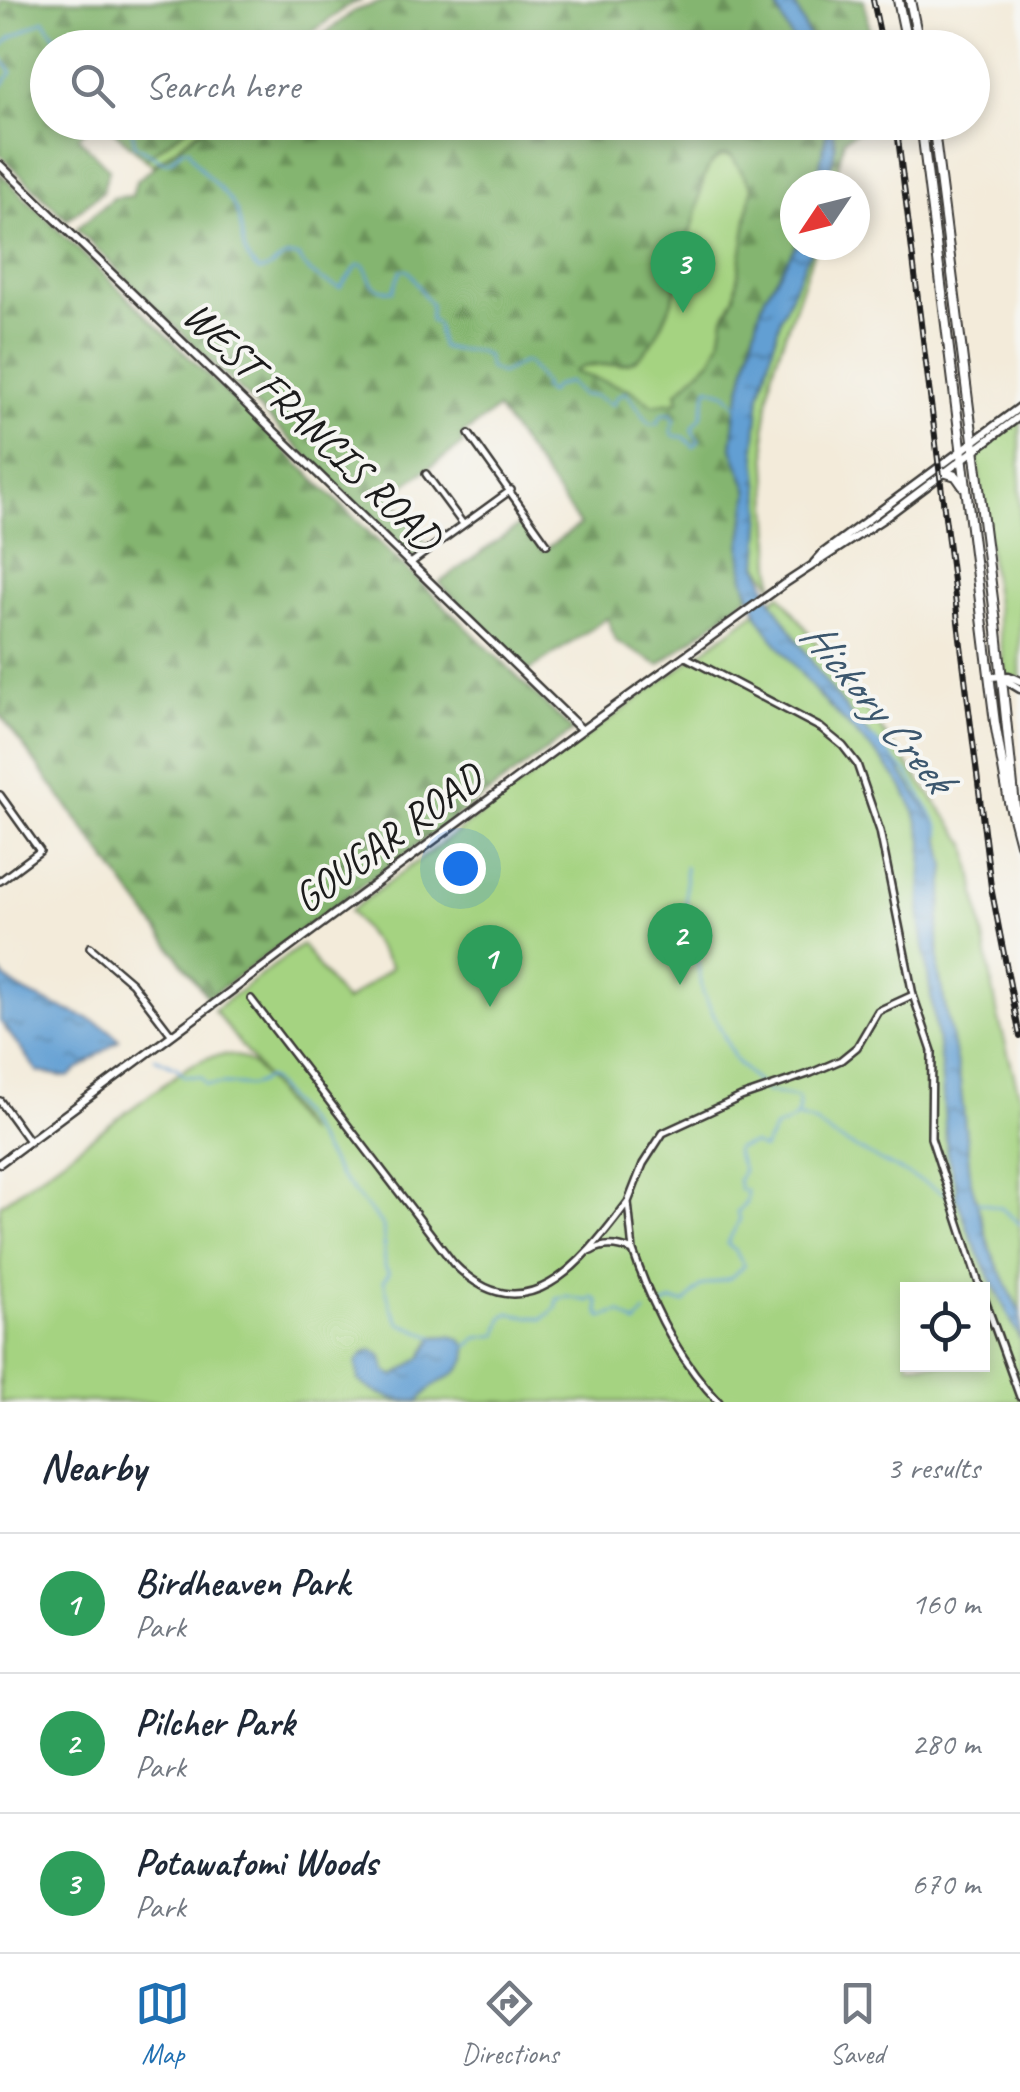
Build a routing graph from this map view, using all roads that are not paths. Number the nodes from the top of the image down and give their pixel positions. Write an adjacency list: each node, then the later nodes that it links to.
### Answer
1 (898, 0): 3 (main road)
2 (910, 0): 4 (main road)
3 (904, 30)
4 (916, 30)
5 (924, 140): 12 (main road)
6 (935, 140): 11 (main road)
7 (0, 164): 19 (street, WEST FRANCIS ROAD)
8 (1020, 407): 11 (street, GOUGAR ROAD)
9 (1020, 416): 11 (street, GOUGAR ROAD)
10 (469, 434): 15 (street)
11 (973, 446): 12 (street, GOUGAR ROAD); 23 (main road)
12 (962, 454): 13 (street, GOUGAR ROAD); 16 (main road); 20 (street, GOUGAR ROAD)
13 (943, 472): 16 (main road); 20 (street, GOUGAR ROAD)
14 (426, 474): 17 (street)
15 (511, 490): 17 (street); 18 (street)
16 (966, 493): 22 (main road)
17 (463, 524): 19 (street)
18 (546, 544)
19 (412, 562): 26 (street, WEST FRANCIS ROAD)
20 (814, 564): 21 (street, GOUGAR ROAD)
21 (684, 656): 26 (street, GOUGAR ROAD); 32 (street)
22 (989, 677): 23 (street); 28 (main road)
23 (1002, 677): 24 (street); 25 (street); 28 (main road)
24 (1020, 680)
25 (1020, 689)
26 (582, 730): 34 (street, GOUGAR ROAD)
27 (0, 795): 30 (street)
28 (1016, 825): 29 (main road)
29 (1020, 844)
30 (0, 880)
31 (90, 947): 34 (street)
32 (914, 995): 38 (street); 41 (street)
33 (250, 999): 40 (street)
34 (171, 1034): 36 (street, GOUGAR ROAD)
35 (0, 1101): 36 (street)
36 (29, 1140): 37 (street, GOUGAR ROAD)
37 (0, 1162)
38 (628, 1202): 39 (street); 40 (street)
39 (634, 1251): 40 (street); 44 (street)
40 (584, 1255)
41 (979, 1282)
42 (990, 1313): 43 (street)
43 (1020, 1397)
44 (719, 1402)

